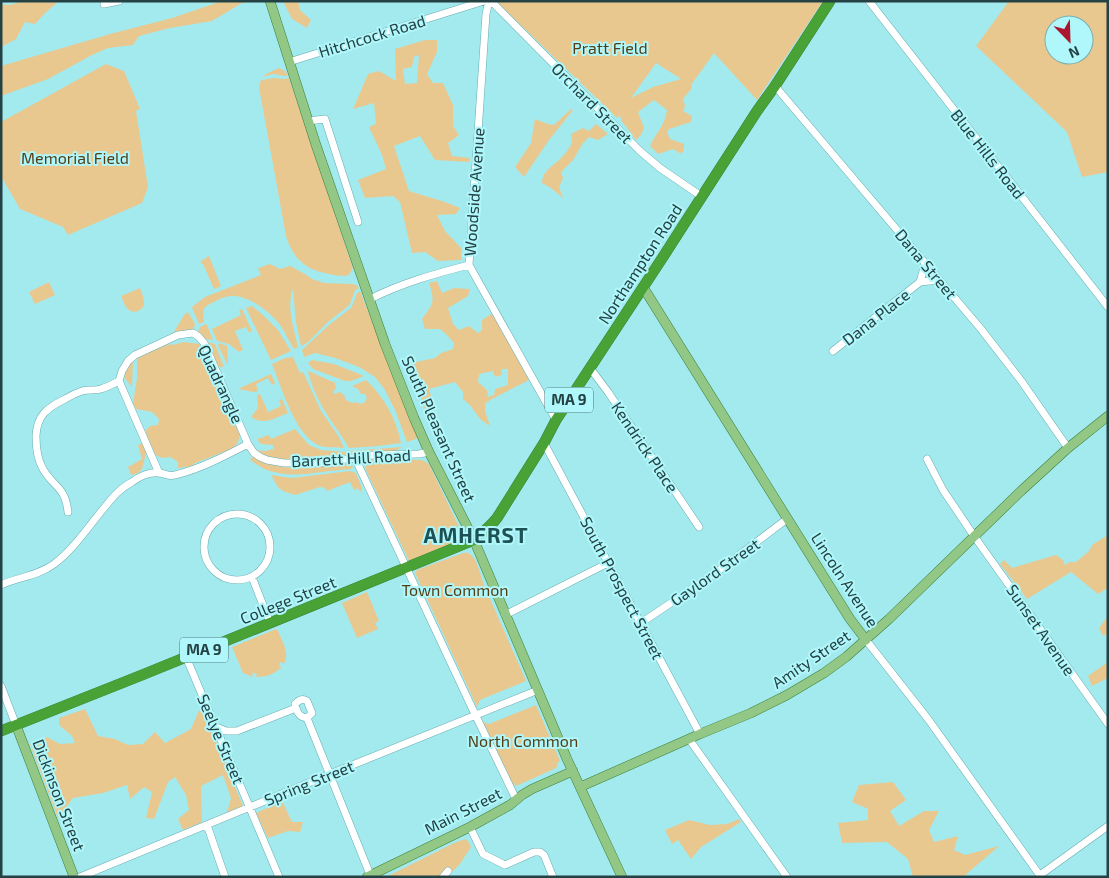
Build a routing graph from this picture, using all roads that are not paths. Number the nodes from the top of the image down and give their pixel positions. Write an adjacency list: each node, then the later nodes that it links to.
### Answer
1 (119, 1): 7 (street)
2 (270, 1): 8 (main road, South Pleasant Street)
3 (484, 1): 8 (street, Hitchcock Road)
4 (490, 1): 11 (street, Orchard Street); 14 (street, Woodside Avenue)
5 (830, 1): 9 (highway, Northampton Road / MA 9)
6 (869, 1): 19 (street, Blue Hills Road)
7 (104, 4)
8 (289, 62): 10 (main road, South Pleasant Street)
9 (775, 86): 11 (highway, Northampton Road / MA 9); 13 (street, Dana Street)
10 (308, 121): 12 (street); 18 (main road, South Pleasant Street)
11 (701, 196): 17 (highway, Northampton Road / MA 9)
12 (358, 222)
13 (925, 264): 15 (street, Dana Street); 16 (street, Dana Place)
14 (469, 265): 18 (street); 24 (street, Woodside Avenue)
15 (939, 280): 16 (street, Dana Place); 27 (street, Dana Street)
16 (920, 282): 20 (street, Dana Place)
17 (643, 287): 21 (highway, Northampton Road / MA 9); 33 (main road, Lincoln Avenue)
18 (370, 298): 28 (main road, South Pleasant Street)
19 (1108, 307)
20 (833, 351)
21 (590, 368): 24 (highway, Northampton Road / MA 9); 34 (street, Kendrick Place)
22 (119, 381): 26 (street, Quadrangle); 31 (street); 32 (street)
23 (1108, 416): 27 (main road, Amity Street)
24 (556, 420): 25 (highway, Northampton Road / MA 9)
25 (544, 443): 36 (highway, Northampton Road / MA 9); 37 (street, South Prospect Street)
26 (248, 444): 29 (street, Barrett Hill Road); 31 (street, Quadrangle)
27 (1068, 448): 35 (main road, Amity Street)
28 (430, 452): 29 (street, Barrett Hill Road); 36 (main road, South Pleasant Street)
29 (355, 458): 38 (street)
30 (927, 459): 35 (street, Sunset Avenue)
31 (159, 473): 40 (street)
32 (68, 512)
33 (788, 519): 43 (street, Gaylord Street); 44 (main road, Lincoln Avenue)
34 (700, 527)
35 (974, 536): 44 (main road, Amity Street); 51 (street, Sunset Avenue)
36 (474, 540): 38 (highway, College Street / MA 9); 41 (main road, South Pleasant Street)
37 (608, 563): 41 (street); 43 (street, South Prospect Street)
38 (407, 568): 42 (highway, College Street / MA 9); 49 (street)
39 (252, 577): 39 (street); 42 (street)
40 (1, 585)
41 (505, 615): 47 (main road, South Pleasant Street)
42 (270, 623): 45 (highway, College Street / MA 9)
43 (641, 623): 55 (street, South Prospect Street)
44 (866, 640): 55 (main road, Amity Street); 66 (street, Lincoln Avenue)
45 (186, 657): 52 (highway, College Street / MA 9); 53 (street, Seelye Street)
46 (1, 686): 52 (street)
47 (538, 690): 49 (street, Spring Street); 57 (main road, South Pleasant Street)
48 (296, 708): 50 (street); 50 (street); 53 (street)
49 (476, 715): 58 (street, Spring Street); 60 (street)
50 (307, 718): 58 (street)
51 (1108, 724)
52 (16, 725): 54 (highway, College Street / MA 9); 67 (main road, Dickinson Street)
53 (216, 728): 61 (street, Seelye Street)
54 (1, 730)
55 (700, 734): 56 (main road, Amity Street)
56 (689, 739): 59 (main road, Amity Street); 73 (street)
57 (573, 771): 59 (main road, South Pleasant Street); 60 (main road, Main Street)
58 (330, 774): 61 (street, Spring Street); 65 (street)
59 (580, 787): 72 (main road, South Pleasant Street)
60 (516, 800): 64 (main road, Main Street)
61 (250, 807): 62 (street, Spring Street); 70 (street, Seelye Street)
62 (206, 825): 68 (street, Spring Street); 69 (street)
63 (1108, 826): 66 (street)
64 (470, 827): 65 (main road, Main Street); 71 (street)
65 (369, 876)
66 (1040, 876)
67 (74, 877)
68 (80, 877)
69 (225, 877)
70 (279, 877)
71 (553, 877)
72 (622, 877)
73 (787, 877)

